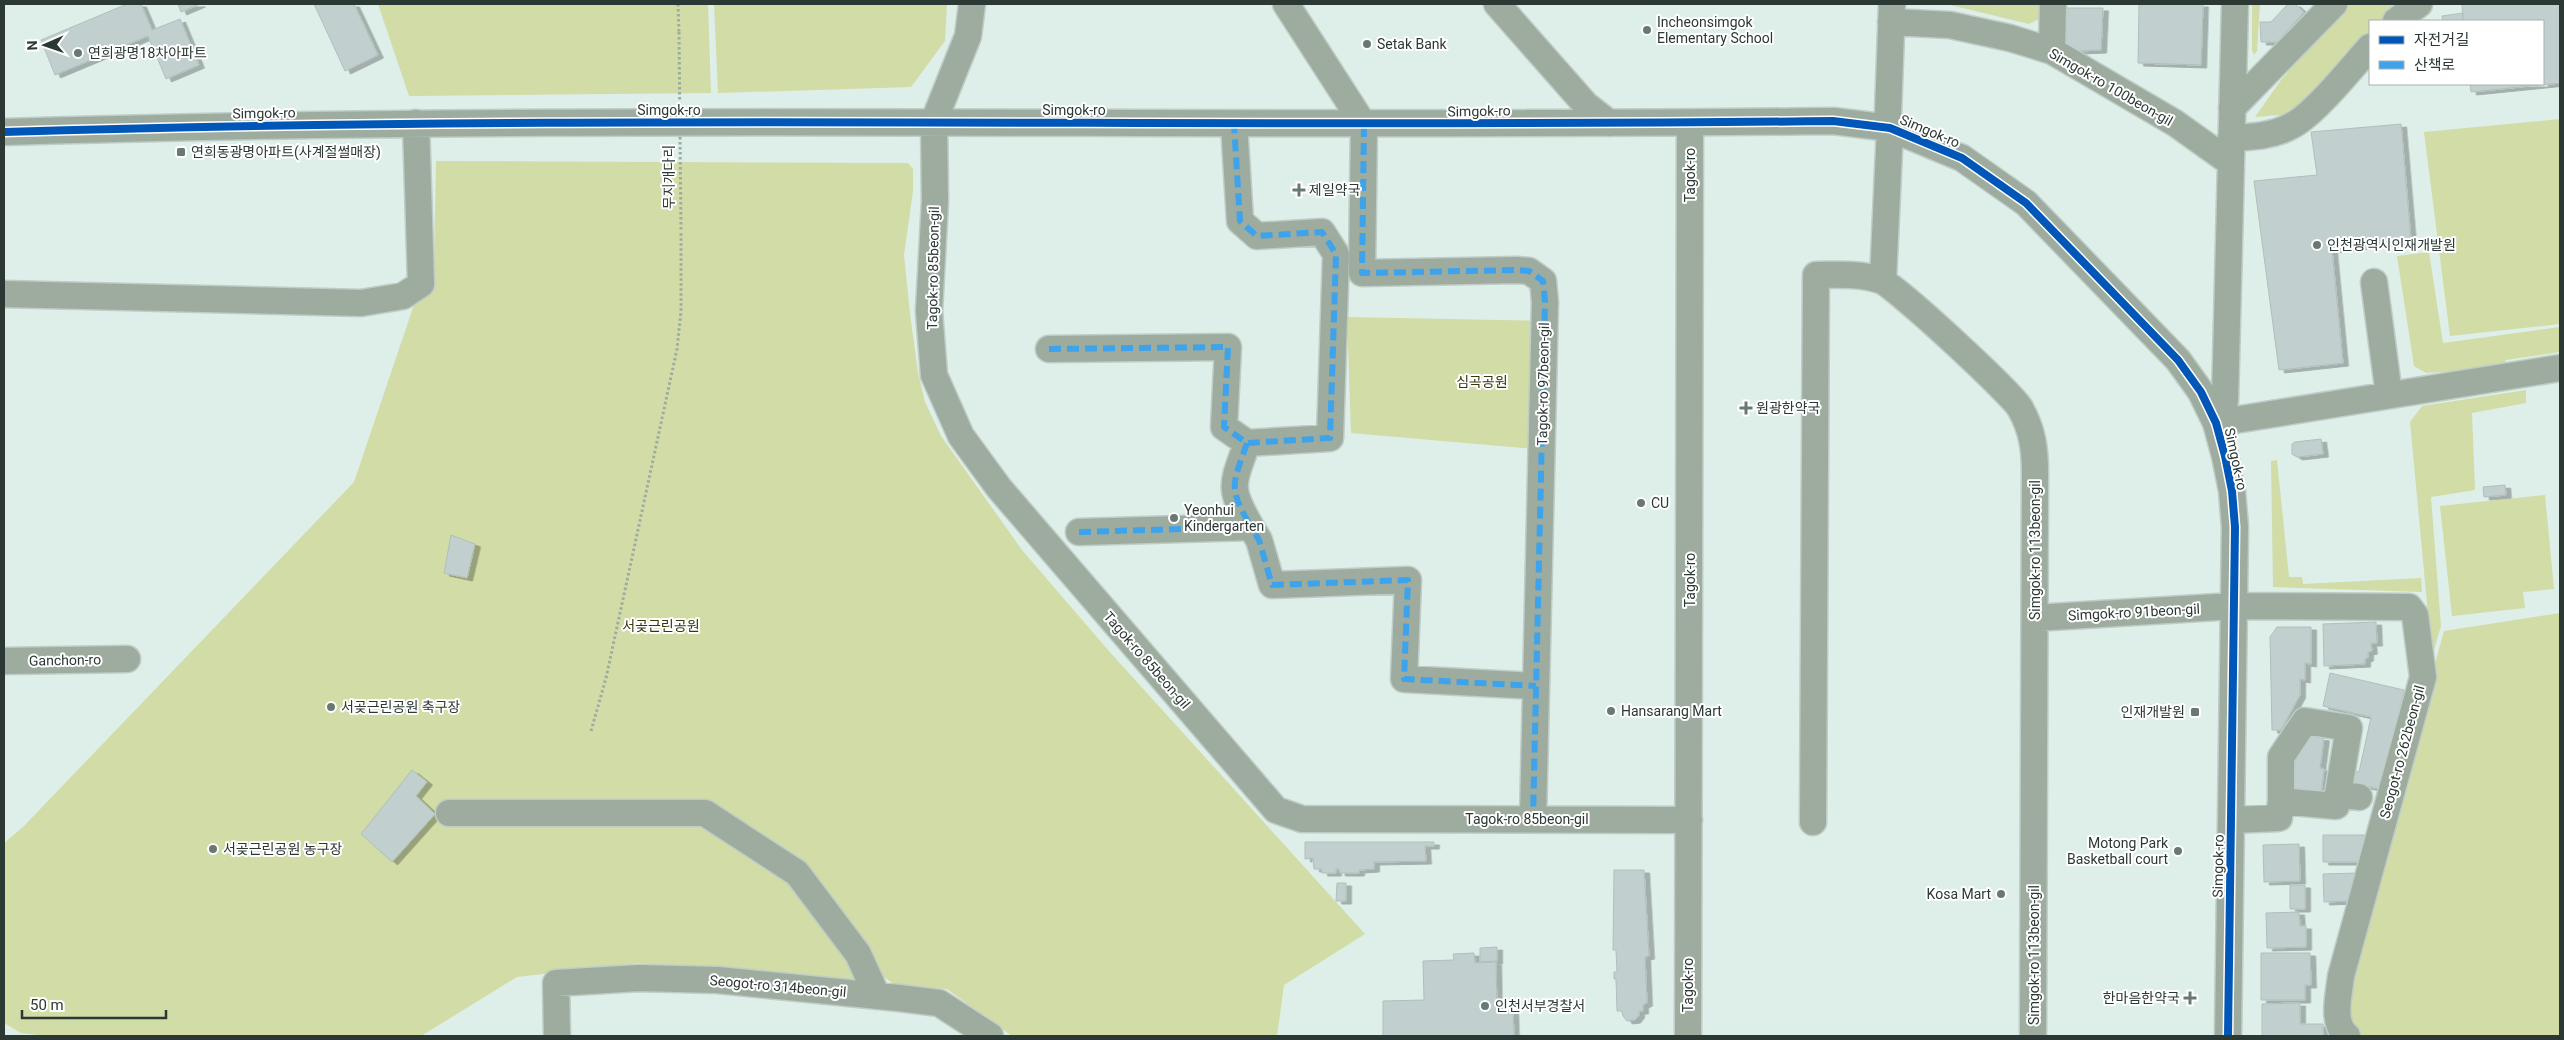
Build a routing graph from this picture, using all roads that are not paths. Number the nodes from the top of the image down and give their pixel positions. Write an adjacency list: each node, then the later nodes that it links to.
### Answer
1 (972, 4): 13 (street)
2 (1286, 4): 18 (street)
3 (1497, 4): 15 (street)
4 (2053, 4): 11 (street)
5 (2235, 4): 12 (street)
6 (2334, 4): 12 (street)
7 (2420, 4): 9 (street)
8 (1892, 13): 11 (street, Simgok-ro 100beon-gil); 19 (street)
9 (2397, 20)
10 (2369, 49): 21 (street)
11 (2052, 51): 21 (street, Simgok-ro 100beon-gil)
12 (2232, 108): 21 (street)
13 (934, 121): 14 (street, Simgok-ro); 17 (street, Simgok-ro); 39 (street, Tagok-ro 85beon-gil)
14 (416, 123): 20 (street, Simgok-ro); 24 (street)
15 (1609, 123): 16 (street, Simgok-ro); 18 (street, Simgok-ro)
16 (1690, 123): 19 (street, Simgok-ro); 40 (street, Tagok-ro)
17 (1234, 124): 18 (street, Simgok-ro); 29 (street)
18 (1364, 125): 36 (street, Tagok-ro 97beon-gil)
19 (1890, 128): 22 (street); 28 (street, Simgok-ro)
20 (4, 132)
21 (2231, 151): 28 (street)
22 (1882, 280): 33 (street, Simgok-ro 113beon-gil); 42 (street)
23 (2374, 282): 27 (street)
24 (4, 294)
25 (1049, 349): 29 (street)
26 (2560, 368): 27 (street)
27 (2389, 395): 28 (street)
28 (2216, 423): 32 (street, Simgok-ro)
29 (1247, 443): 30 (street)
30 (1251, 527): 31 (street); 36 (street)
31 (1079, 532)
32 (2234, 606): 33 (street, Simgok-ro 91beon-gil); 41 (street, Simgok-ro); 49 (street, Seogot-ro 262beon-gil)
33 (2035, 618): 47 (street, Simgok-ro 113beon-gil)
34 (127, 660): 35 (street, Ganchon-ro)
35 (4, 661)
36 (1536, 686): 39 (street, Tagok-ro 97beon-gil)
37 (2281, 801): 37 (street); 41 (street)
38 (449, 813): 43 (street)
39 (1533, 819): 40 (street, Tagok-ro 85beon-gil)
40 (1689, 820): 46 (street, Tagok-ro)
41 (2231, 820): 48 (street, Simgok-ro)
42 (1813, 822)
43 (877, 996): 44 (street, Seogot-ro 314beon-gil); 45 (street, Seogot-ro 314beon-gil)
44 (557, 1036)
45 (990, 1036)
46 (1688, 1036)
47 (2034, 1036)
48 (2228, 1036)
49 (2347, 1036)

